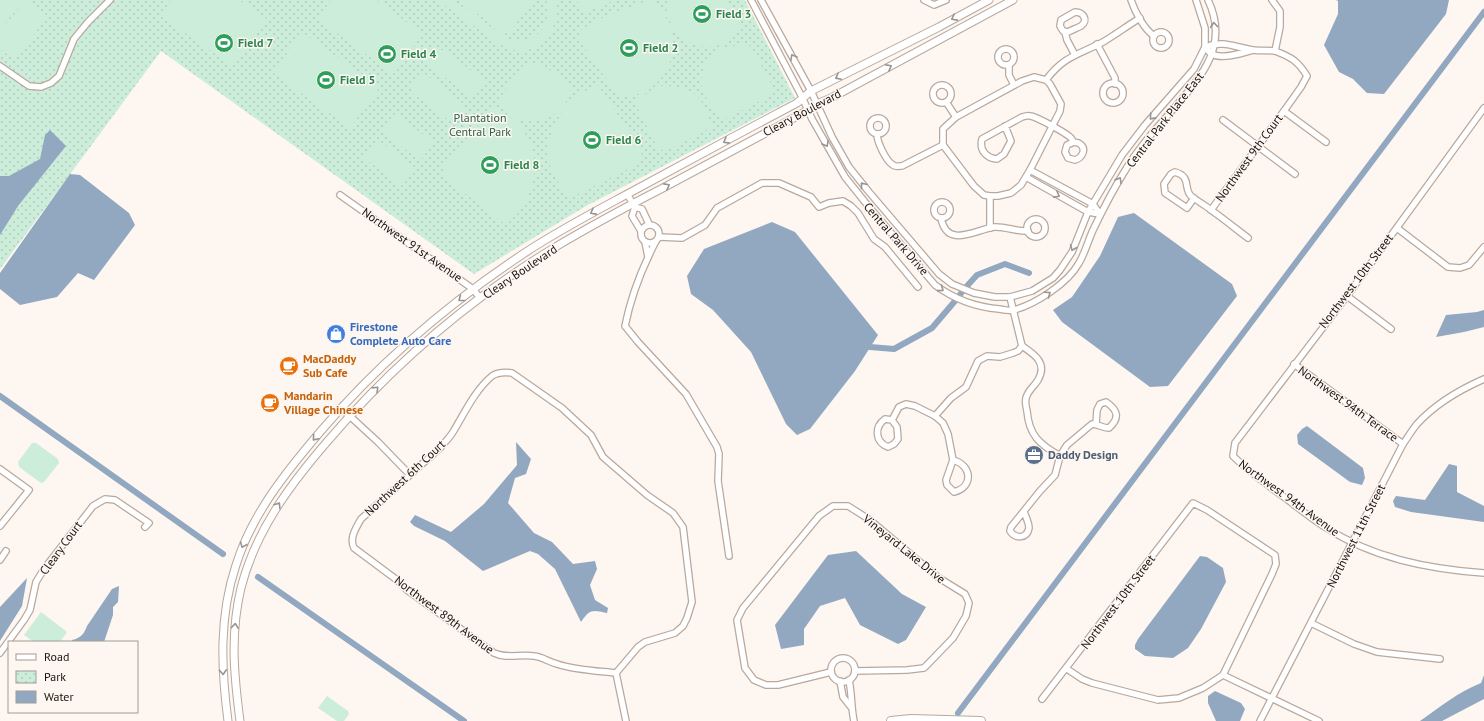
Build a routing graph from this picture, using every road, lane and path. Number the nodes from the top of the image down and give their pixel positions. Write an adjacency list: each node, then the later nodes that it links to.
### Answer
1 (110, 0): 22 (street)
2 (751, 0): 28 (street, Central Park Drive)
3 (761, 0): 27 (street, Central Park Drive, one-way to 3)
4 (924, 0): 5 (street)
5 (946, 0)
6 (989, 0): 27 (street, Cleary Boulevard, one-way to 27)
7 (1013, 0): 30 (street, Cleary Boulevard, one-way to 7)
8 (1131, 0): 12 (street)
9 (1196, 0): 17 (street, Central Park Place East)
10 (1208, 0): 15 (street, Central Park Place East, one-way to 10)
11 (1272, 0): 19 (street)
12 (1140, 18): 14 (street); 16 (street)
13 (1065, 32): 13 (street); 21 (street)
14 (1154, 36)
15 (1215, 43): 17 (street); 18 (street); 20 (street, Central Park Place East)
16 (1097, 44): 21 (street); 25 (street)
17 (1205, 47): 20 (street); 50 (street, Central Park Place East, one-way to 50)
18 (1253, 50): 19 (street); 20 (street)
19 (1275, 51): 32 (street)
20 (1212, 54): 54 (street, Central Park Place East, one-way to 20)
21 (1075, 55): 24 (street)
22 (0, 66)
23 (1009, 66): 26 (street)
24 (1046, 80): 26 (street); 37 (street)
25 (1115, 84)
26 (1014, 86): 34 (street)
27 (811, 91): 28 (street, Cleary Boulevard); 30 (street, Central Park Drive)
28 (802, 97): 31 (street, Central Park Drive); 46 (street, Cleary Boulevard, one-way to 46)
29 (946, 102): 34 (street)
30 (817, 104): 31 (street, Cleary Boulevard); 69 (street, Central Park Drive, one-way to 30)
31 (808, 110): 51 (street, Cleary Boulevard, one-way to 31); 71 (street, Central Park Drive, one-way to 71)
32 (1284, 111): 40 (street, Northwest 9th Court); 42 (street, Northwest 9th Court)
33 (1483, 111): 58 (street, Northwest 10th Street)
34 (956, 116): 41 (street)
35 (1223, 120): 42 (street)
36 (1005, 126): 36 (street); 37 (street)
37 (1052, 127): 39 (street); 43 (street)
38 (877, 134): 41 (street)
39 (1074, 142)
40 (1326, 142)
41 (942, 145): 48 (street)
42 (1258, 146): 44 (street); 52 (street, Northwest 9th Court)
43 (1030, 170): 45 (street); 50 (street)
44 (1295, 174)
45 (1026, 177): 48 (street); 53 (street, one-way to 53)
46 (627, 194): 51 (street); 67 (street, Cleary Boulevard, one-way to 67)
47 (340, 195): 67 (street, Northwest 91st Avenue)
48 (990, 196): 57 (street)
49 (1194, 198): 49 (street); 52 (street)
50 (1093, 204): 53 (street, Central Park Drive); 54 (street)
51 (634, 206): 56 (street); 59 (street); 70 (street, Cleary Boulevard)
52 (1212, 210): 61 (street)
53 (1088, 212): 54 (street); 69 (street, Central Park Drive, one-way to 69)
54 (1100, 214): 71 (street, one-way to 54)
55 (941, 218): 57 (street)
56 (649, 224): 59 (street); 62 (street)
57 (990, 228): 60 (street)
58 (1396, 228): 64 (street); 68 (street, Northwest 10th Street)
59 (641, 231): 63 (street)
60 (1028, 231)
61 (1248, 238)
62 (658, 239): 63 (street); 65 (street); 66 (street)
63 (645, 242): 65 (street)
64 (1484, 246)
65 (648, 257): 93 (street)
66 (918, 287)
67 (473, 289): 70 (street, Northwest 91st Avenue); 76 (street, Cleary Boulevard, one-way to 76)
68 (1347, 296): 72 (street); 74 (street, Northwest 10th Street)
69 (1010, 297): 71 (street)
70 (480, 298): 78 (street, Cleary Boulevard, one-way to 70)
71 (1013, 311): 73 (street)
72 (1391, 329)
73 (1022, 346): 77 (street); 82 (street)
74 (1294, 364): 81 (street, Northwest 94th Terrace); 83 (street, Northwest 10th Street)
75 (1484, 379): 81 (street, Northwest 11th Street)
76 (341, 408): 78 (street); 111 (street, Cleary Boulevard, one-way to 111)
77 (935, 416): 79 (street); 84 (street)
78 (349, 417): 86 (street); 112 (street, Cleary Boulevard, one-way to 78)
79 (892, 420): 79 (street)
80 (1096, 424): 80 (street); 82 (street)
81 (1403, 444): 90 (street, Northwest 11th Street)
82 (1060, 456): 87 (street)
83 (1234, 456): 90 (street, Northwest 94th Avenue)
84 (953, 460): 84 (street)
85 (0, 469): 88 (street)
86 (410, 475): 91 (street, Northwest 6th Court); 104 (street, Northwest 6th Court)
87 (1024, 512)
88 (0, 526)
89 (145, 527): 97 (street, Cleary Court)
90 (1352, 542): 95 (street, Northwest 94th Avenue); 96 (street, Northwest 11th Street)
91 (352, 544): 104 (street, Northwest 89th Avenue)
92 (6, 552): 94 (street)
93 (729, 556)
94 (0, 560)
95 (1484, 573)
96 (1311, 623): 100 (street); 108 (street, Northwest 11th Street)
97 (8, 641)
98 (8, 642): 99 (street, Cleary Court)
99 (0, 653)
100 (1440, 660)
101 (1067, 669): 105 (street); 105 (street, Northwest 10th Street); 109 (street, Northwest 10th Street)
102 (855, 671): 103 (street); 103 (street, Vineyard Lake Drive); 106 (street)
103 (832, 672): 107 (street)
104 (616, 673): 113 (street)
105 (1223, 674): 108 (street)
106 (849, 680): 107 (street); 110 (street)
107 (840, 681): 110 (street)
108 (1272, 698): 117 (street, Northwest 11th Street); 118 (street)
109 (1042, 699)
110 (851, 707): 114 (street)
111 (228, 721)
112 (240, 721)
113 (626, 721)
114 (854, 721)
115 (891, 721): 116 (main road)
116 (981, 721)
117 (1260, 721)
118 (1319, 721)

